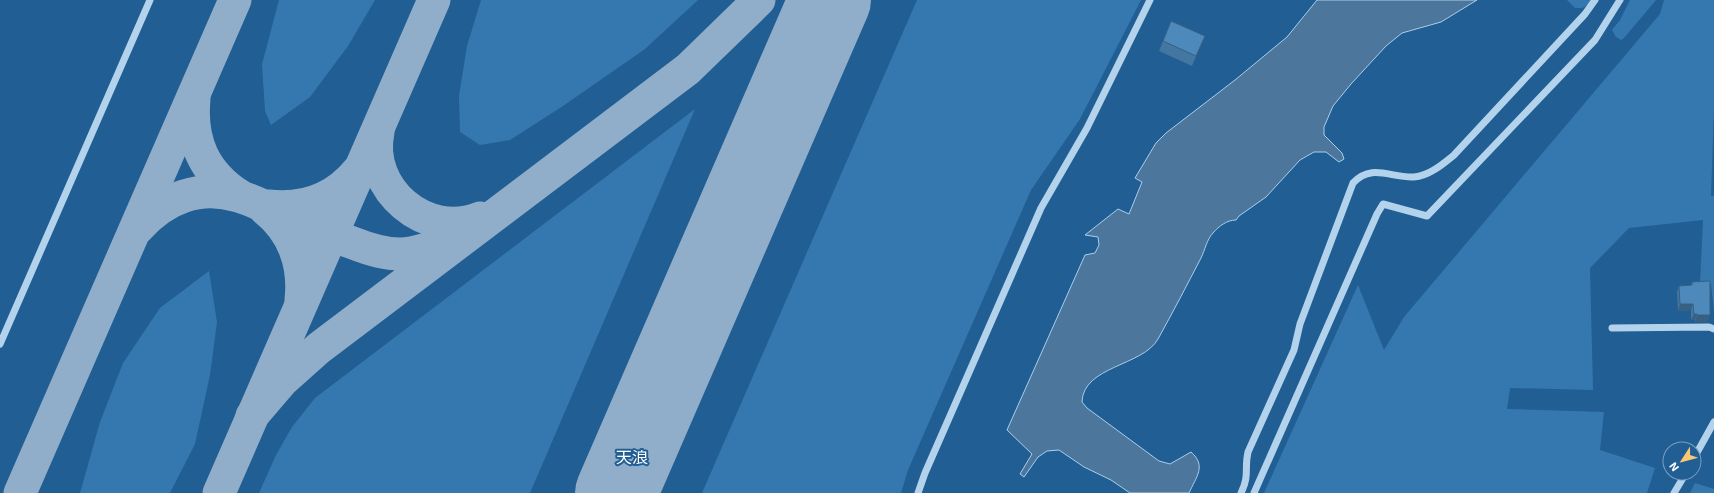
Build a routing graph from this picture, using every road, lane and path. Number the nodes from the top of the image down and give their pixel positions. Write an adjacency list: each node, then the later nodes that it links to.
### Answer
1 (150, 0): 7 (street)
2 (1150, 0): 11 (street)
3 (1595, 0): 12 (street)
4 (1620, 0): 13 (street)
5 (1612, 328): 6 (street)
6 (1714, 329)
7 (0, 344)
8 (1714, 422): 9 (street)
9 (1702, 444)
10 (1681, 481): 14 (street)
11 (918, 493)
12 (1241, 493)
13 (1254, 493)
14 (1674, 493)

